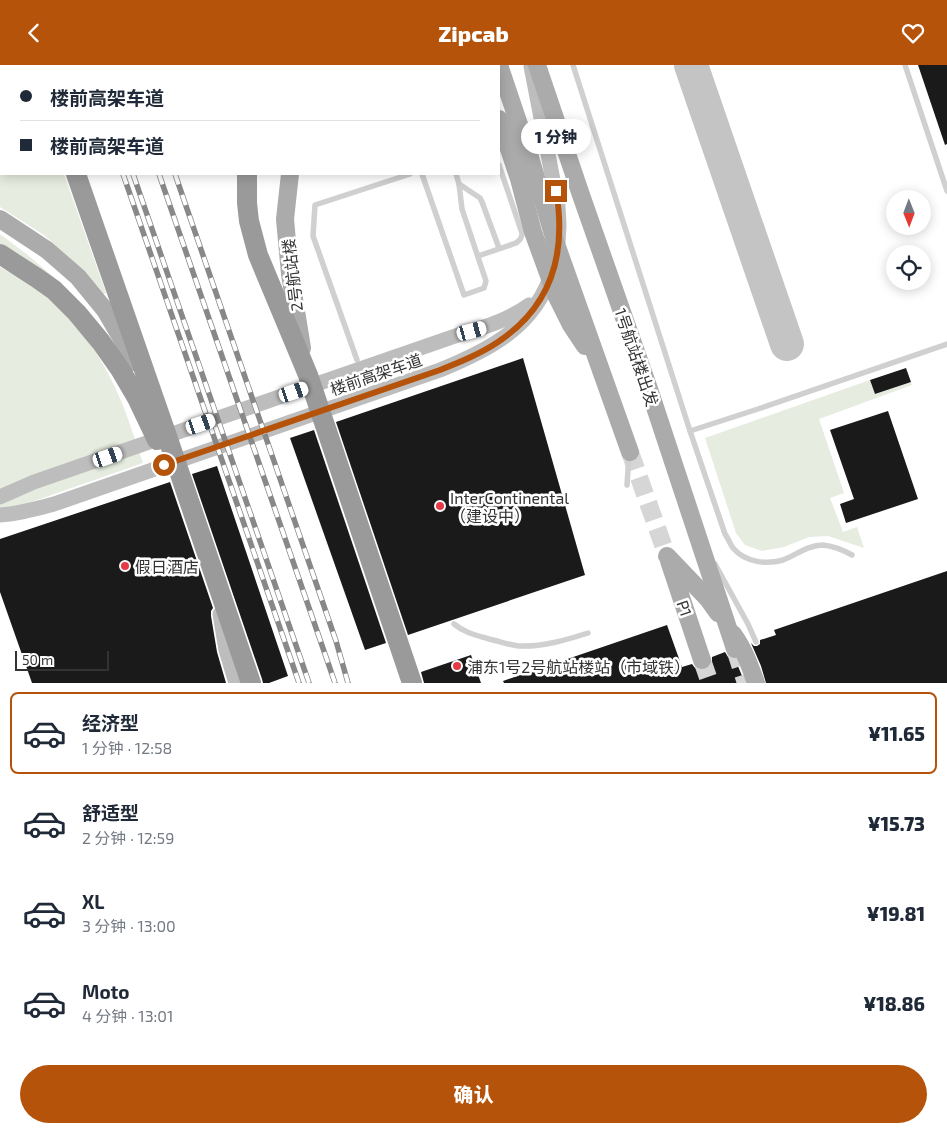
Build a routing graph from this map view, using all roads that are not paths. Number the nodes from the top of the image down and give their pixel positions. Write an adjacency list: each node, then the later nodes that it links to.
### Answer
1 (531, 65): 22 (street, 楼前高架车道)
2 (538, 65): 34 (main road, 1号航站楼出发)
3 (573, 65): 27 (lane)
4 (905, 65): 16 (lane)
5 (500, 68): 18 (main road)
6 (500, 122): 14 (main road)
7 (500, 168): 19 (lane)
8 (76, 175): 28 (highway)
9 (246, 175): 26 (highway)
10 (290, 175): 26 (main road, 2号航站楼)
11 (407, 175): 24 (lane)
12 (422, 175): 21 (lane)
13 (456, 175): 15 (lane)
14 (519, 179): 18 (main road); 25 (main road)
15 (459, 184): 19 (lane); 21 (lane)
16 (947, 191)
17 (0, 219): 28 (main road)
18 (556, 241): 25 (main road)
19 (499, 249): 21 (lane)
20 (0, 254): 33 (highway)
21 (478, 256)
22 (544, 294): 31 (street, 楼前高架车道); 32 (street, 楼前高架车道)
23 (947, 344): 27 (lane)
24 (357, 360)
25 (602, 374): 29 (main road)
26 (308, 375): 44 (highway)
27 (690, 431): 35 (lane)
28 (167, 435): 33 (highway)
29 (630, 452): 30 (lane)
30 (627, 485)
31 (0, 497)
32 (0, 515)
33 (195, 518): 36 (highway)
34 (696, 529): 39 (lane); 40 (main road, 1号航站楼出发)
35 (852, 555)
36 (212, 568): 42 (street); 43 (highway)
37 (454, 624): 38 (lane)
38 (588, 633)
39 (756, 642)
40 (735, 649)
41 (702, 660): 45 (main road, P1)
42 (236, 683)
43 (251, 683)
44 (412, 683)
45 (756, 683)

